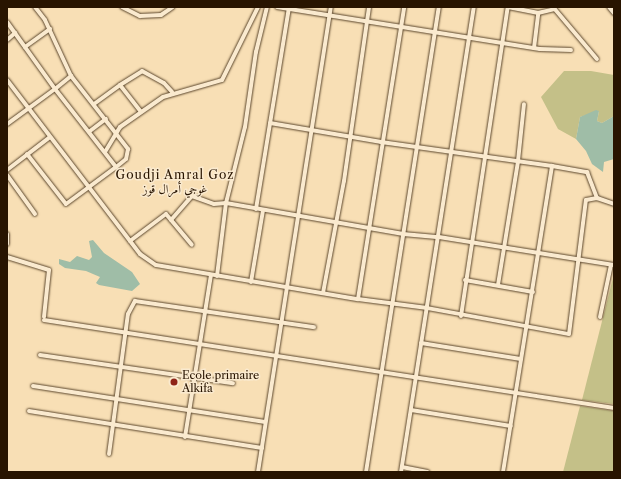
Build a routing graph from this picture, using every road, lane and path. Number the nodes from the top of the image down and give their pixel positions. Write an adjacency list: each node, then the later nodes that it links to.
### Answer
1 (35, 7): 22 (street)
2 (122, 7): 3 (street)
3 (173, 7)
4 (258, 7): 36 (street)
5 (267, 7): 62 (street)
6 (277, 7): 14 (street)
7 (331, 7): 18 (street)
8 (369, 7): 20 (street)
9 (404, 7): 21 (street)
10 (439, 7): 23 (street)
11 (474, 7): 25 (street)
12 (508, 7): 16 (street); 27 (street)
13 (609, 7): 17 (street)
14 (288, 8): 18 (street); 42 (street)
15 (554, 8): 16 (street); 31 (street)
16 (538, 13): 29 (street)
17 (614, 13)
18 (329, 15): 20 (street); 44 (street)
19 (7, 22): 24 (street)
20 (367, 22): 21 (street); 48 (street)
21 (401, 27): 23 (street); 49 (street)
22 (50, 30): 28 (street); 32 (street)
23 (435, 32): 25 (street); 50 (street)
24 (16, 33): 26 (street); 28 (street)
25 (469, 36): 27 (street); 52 (street)
26 (7, 40)
27 (503, 42): 29 (street); 54 (street)
28 (25, 46): 35 (street)
29 (534, 48): 30 (street)
30 (571, 50)
31 (597, 59)
32 (71, 76): 35 (street); 37 (street)
33 (7, 80): 39 (street)
34 (120, 85): 36 (street); 37 (street); 40 (street)
35 (55, 89): 39 (street); 45 (street)
36 (172, 92): 40 (street)
37 (94, 104): 41 (street)
38 (524, 104): 55 (street)
39 (29, 110): 43 (street); 47 (street)
40 (141, 112): 46 (street)
41 (106, 119): 45 (street); 46 (street)
42 (270, 123): 44 (street); 64 (street)
43 (7, 124)
44 (312, 130): 48 (street); 67 (street)
45 (90, 131): 51 (street)
46 (116, 132): 51 (street); 56 (street)
47 (50, 137): 53 (street); 60 (street)
48 (350, 137): 49 (street); 69 (street)
49 (381, 142): 50 (street); 70 (street)
50 (416, 147): 52 (street); 72 (street)
51 (105, 152): 56 (street)
52 (452, 152): 54 (street); 73 (street)
53 (27, 154): 58 (street); 60 (street)
54 (484, 156): 55 (street); 75 (street)
55 (518, 161): 57 (street); 78 (street)
56 (116, 166): 60 (street)
57 (552, 166): 61 (street); 79 (street)
58 (7, 170)
59 (7, 175): 66 (street)
60 (89, 188): 74 (street)
61 (597, 198): 63 (street); 81 (street)
62 (226, 203): 64 (street); 68 (street); 84 (street)
63 (614, 204)
64 (256, 209): 65 (street)
65 (263, 210): 67 (street); 86 (street)
66 (35, 214)
67 (298, 216): 69 (street); 88 (street)
68 (171, 220): 74 (street); 77 (street)
69 (336, 223): 70 (street); 90 (street)
70 (369, 228): 72 (street); 91 (street)
71 (7, 234): 76 (street)
72 (403, 234): 73 (street); 92 (street)
73 (440, 237): 75 (street); 93 (street)
74 (130, 241): 83 (street)
75 (471, 242): 78 (street); 85 (street)
76 (7, 244)
77 (192, 245)
78 (504, 247): 79 (street); 87 (street)
79 (538, 254): 81 (street); 89 (street)
80 (7, 257): 100 (street)
81 (579, 261): 82 (street); 98 (street)
82 (613, 265): 96 (street)
83 (211, 275): 84 (street); 94 (street)
84 (217, 276): 86 (street)
85 (465, 280): 87 (street); 95 (street)
86 (251, 282): 88 (street)
87 (498, 285): 89 (street)
88 (287, 288): 90 (street); 97 (street)
89 (533, 292): 98 (street)
90 (324, 293): 91 (street)
91 (358, 299): 92 (street)
92 (392, 304): 93 (street); 107 (street)
93 (427, 308): 95 (street); 101 (street)
94 (206, 312): 97 (street); 100 (street); 102 (street)
95 (461, 316): 98 (street)
96 (600, 317)
97 (282, 322): 99 (street); 104 (street)
98 (527, 326): 105 (street)
99 (314, 327)
100 (125, 333): 102 (street); 106 (street)
101 (421, 343): 105 (street); 109 (street)
102 (201, 346): 104 (street); 108 (street)
103 (40, 355): 106 (street)
104 (276, 356): 107 (street); 118 (street)
105 (521, 359): 112 (street)
106 (121, 367): 108 (street); 113 (street)
107 (380, 372): 109 (street); 126 (street)
108 (195, 378): 110 (street); 117 (street)
109 (415, 378): 112 (street); 115 (street)
110 (233, 383)
111 (33, 386): 113 (street)
112 (516, 393): 114 (street); 120 (street)
113 (116, 400): 117 (street); 119 (street)
114 (614, 408)
115 (411, 410): 120 (street); 124 (street)
116 (30, 411): 119 (street)
117 (189, 411): 118 (street); 121 (street)
118 (265, 422): 122 (street)
119 (113, 424): 121 (street); 123 (street)
120 (511, 426): 128 (street)
121 (185, 437): 122 (street)
122 (262, 448): 125 (street)
123 (109, 454)
124 (401, 470): 127 (street)
125 (258, 472)
126 (366, 472)
127 (428, 472)
128 (503, 472)

